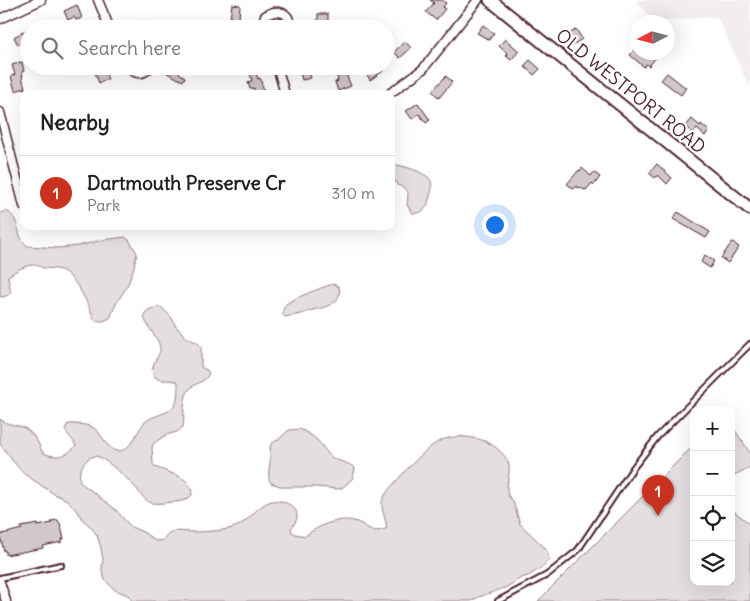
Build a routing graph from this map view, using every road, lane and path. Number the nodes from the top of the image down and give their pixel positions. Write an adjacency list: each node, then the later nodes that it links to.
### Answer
1 (41, 0): 5 (street)
2 (98, 0): 6 (street)
3 (478, 0): 11 (street)
4 (490, 0): 14 (main road, OLD WESTPORT ROAD)
5 (0, 19)
6 (106, 20)
7 (263, 20): 8 (street)
8 (289, 20)
9 (280, 75): 10 (street)
10 (284, 90)
11 (394, 90)
12 (0, 112): 13 (street)
13 (20, 194)
14 (750, 208)
15 (750, 344): 20 (lane)
16 (61, 565): 17 (lane)
17 (0, 578)
18 (0, 582): 19 (street)
19 (6, 601)
20 (498, 601)

